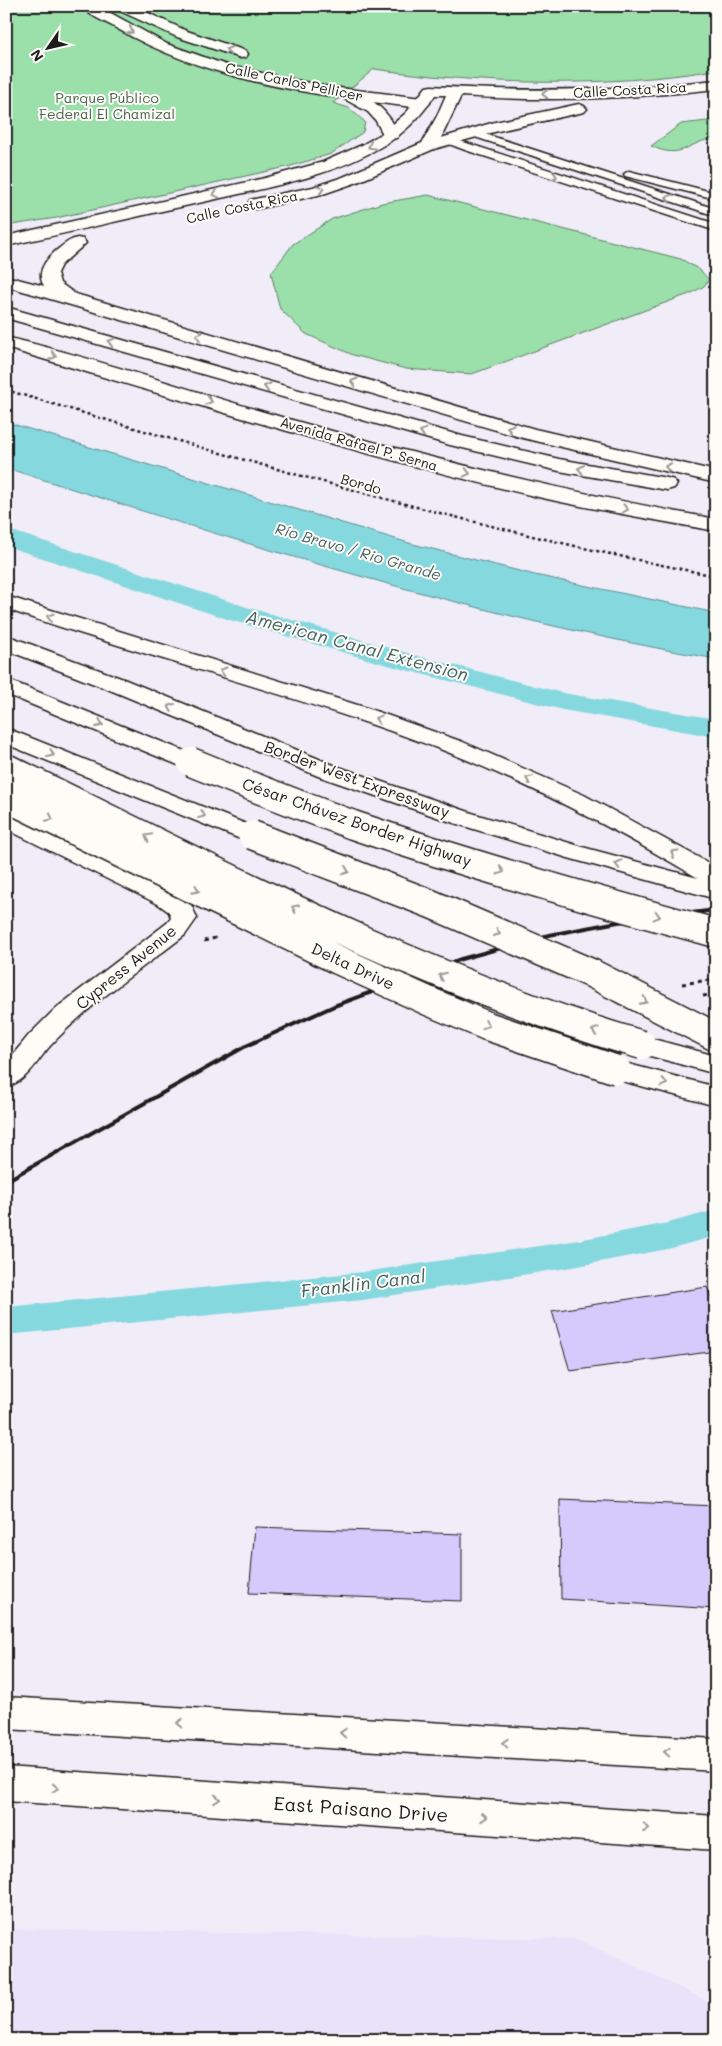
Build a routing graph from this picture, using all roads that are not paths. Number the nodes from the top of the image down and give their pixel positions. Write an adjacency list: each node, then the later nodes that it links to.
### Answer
1 (88, 6): 6 (main road, Calle Carlos Pellicer, one-way to 6)
2 (122, 6): 3 (main road, Calle Carlos Pellicer, one-way to 2)
3 (256, 58)
4 (716, 84): 8 (main road, Calle Costa Rica, one-way to 8)
5 (413, 87): 7 (main road)
6 (346, 94): 7 (main road, Calle Carlos Pellicer); 13 (main road)
7 (427, 97): 8 (main road, Calle Costa Rica); 13 (main road, Calle Costa Rica)
8 (451, 99): 10 (main road, Calle Costa Rica); 16 (main road)
9 (636, 107): 10 (main road, Calle Costa Rica)
10 (579, 109): 11 (main road, Calle Costa Rica)
11 (495, 127): 12 (main road, Calle Costa Rica); 20 (lane)
12 (473, 133): 14 (main road, Calle Costa Rica); 15 (lane)
13 (391, 135): 24 (main road, Calle Costa Rica, one-way to 24)
14 (448, 140): 16 (main road, Calle Costa Rica); 17 (lane)
15 (506, 145): 17 (lane); 18 (lane)
16 (428, 146): 21 (main road, Calle Costa Rica, one-way to 16)
17 (486, 154): 19 (lane)
18 (544, 158): 19 (lane); 22 (lane, one-way to 18)
19 (524, 166): 23 (lane, one-way to 23)
20 (716, 196)
21 (239, 208)
22 (716, 213)
23 (716, 228)
24 (61, 229): 25 (main road); 27 (main road, Calle Costa Rica)
25 (6, 234)
26 (43, 250): 29 (main road)
27 (8, 252)
28 (6, 282): 29 (main road)
29 (73, 299): 32 (main road, one-way to 29)
30 (6, 312): 33 (main road, Avenida Rafael P. Serna, one-way to 30)
31 (6, 342): 34 (main road, Avenida Rafael P. Serna, one-way to 34)
32 (716, 477)
33 (716, 491)
34 (716, 525)
35 (6, 602): 42 (main road, one-way to 35)
36 (6, 642): 43 (main road, Border West Expressway, one-way to 36)
37 (6, 686): 44 (main road, César Chávez Border Highway, one-way to 44, bridge)
38 (6, 734): 45 (main road, one-way to 45, bridge)
39 (6, 768): 46 (main road, Delta Drive, one-way to 39, bridge)
40 (6, 797): 48 (main road, Delta Drive, one-way to 48, bridge)
41 (6, 819): 47 (main road, Cypress Avenue)
42 (716, 878)
43 (716, 891)
44 (716, 933)
45 (716, 1038)
46 (716, 1065)
47 (6, 1078)
48 (716, 1097)
49 (6, 1713): 50 (main road, one-way to 49)
50 (716, 1755)
51 (6, 1784): 52 (main road, East Paisano Drive, one-way to 52)
52 (716, 1833)

